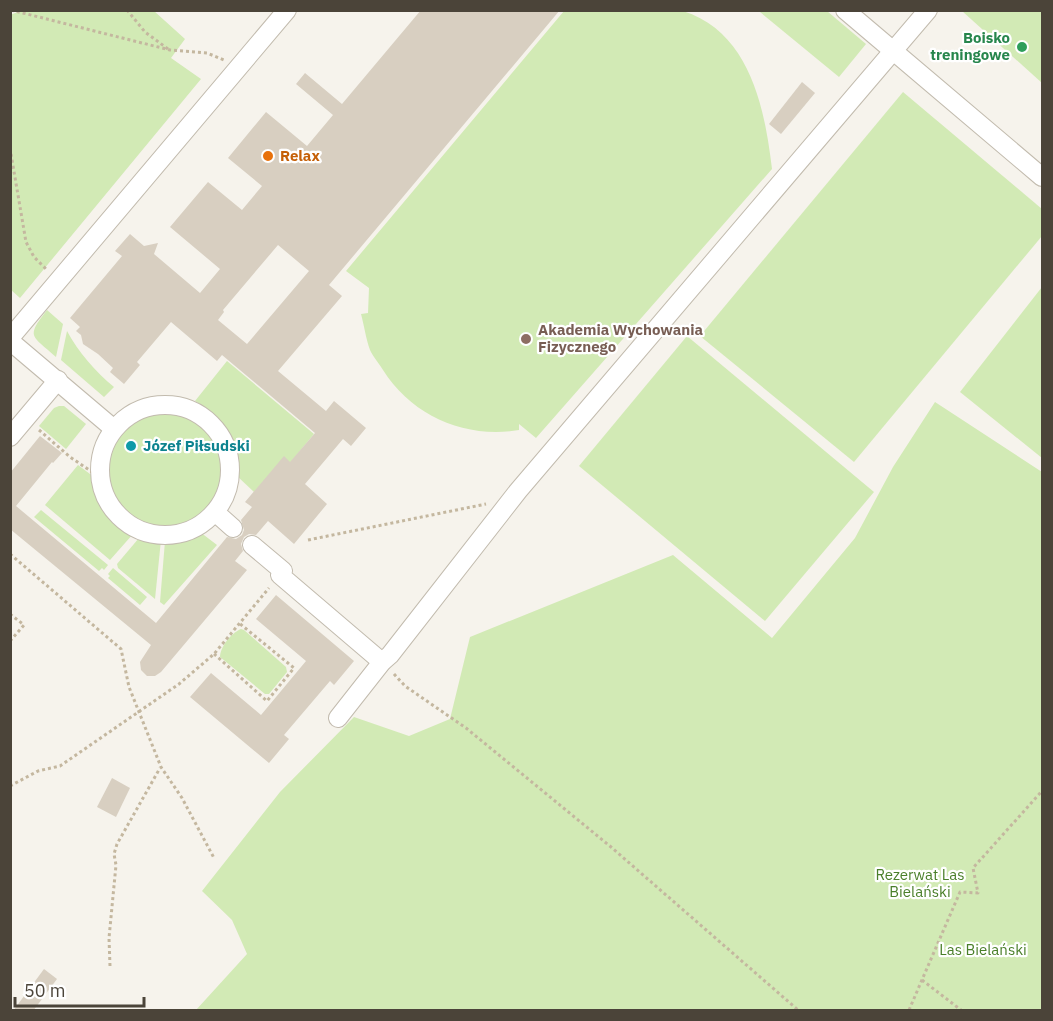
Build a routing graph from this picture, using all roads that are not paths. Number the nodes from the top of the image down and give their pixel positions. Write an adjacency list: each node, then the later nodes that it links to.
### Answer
1 (287, 10): 6 (street)
2 (845, 10): 4 (street)
3 (928, 10): 4 (street)
4 (894, 51): 5 (street); 13 (street)
5 (1042, 177)
6 (10, 340): 7 (street)
7 (58, 380): 8 (street); 9 (street)
8 (114, 429): 10 (street); 10 (street)
9 (10, 437)
10 (215, 512): 11 (street)
11 (233, 528)
12 (252, 544): 13 (street)
13 (382, 662): 14 (street)
14 (338, 718)

